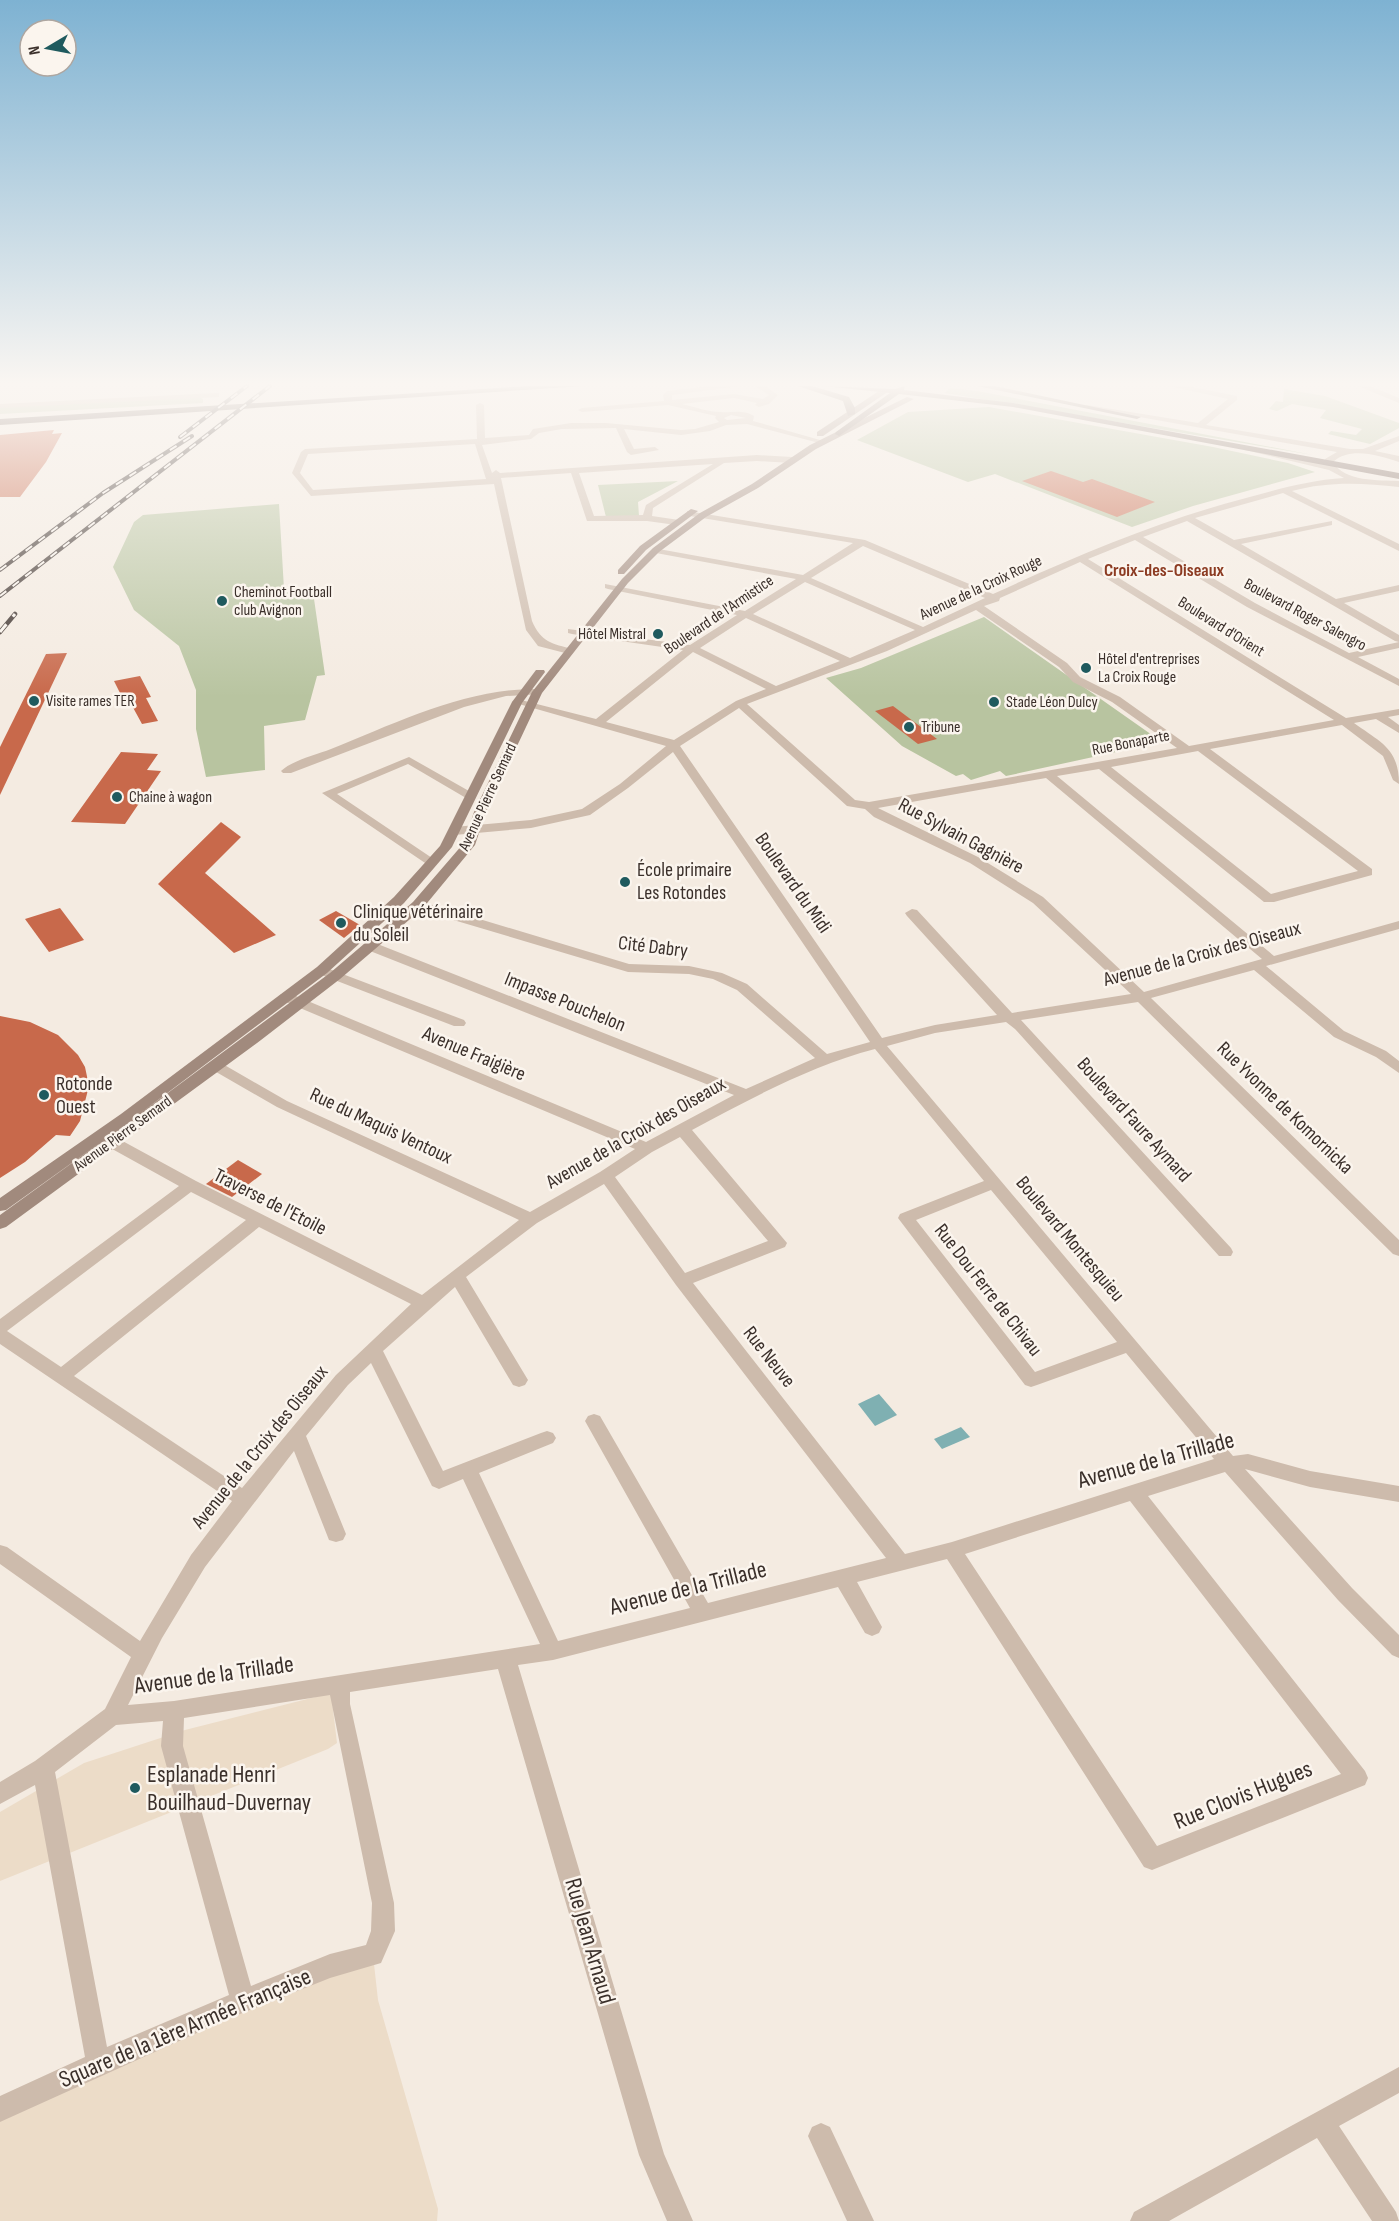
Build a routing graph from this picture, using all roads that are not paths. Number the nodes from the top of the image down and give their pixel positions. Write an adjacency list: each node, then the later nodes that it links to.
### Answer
1 (308, 490): 2 (street)
2 (363, 490)
3 (498, 490): 35 (street)
4 (581, 490): 12 (street)
5 (677, 490): 12 (street)
6 (730, 490): 9 (main road, Avenue Pierre Semard)
7 (748, 490): 10 (main road, Avenue Pierre Semard)
8 (1284, 490): 11 (street, Avenue de la Croix Rouge); 18 (street)
9 (690, 513): 10 (street); 13 (main road, Avenue Pierre Semard)
10 (703, 515): 16 (street); 19 (main road, Avenue Pierre Semard)
11 (1187, 517): 15 (street, Avenue de la Croix Rouge); 17 (street)
12 (647, 518): 13 (street)
13 (676, 522): 22 (main road, Avenue Pierre Semard)
14 (1329, 523): 17 (street)
15 (1136, 536): 20 (street, Avenue de la Croix Rouge); 36 (street, Boulevard Roger Salengro)
16 (862, 542): 21 (street, Boulevard de l'Armistice); 25 (street)
17 (1234, 543): 26 (street)
18 (1399, 548)
19 (656, 550): 21 (street); 24 (main road, Avenue Pierre Semard)
20 (1081, 559): 25 (street, Avenue de la Croix Rouge); 50 (street, Boulevard d'Orient)
21 (804, 578): 28 (street, Boulevard de l'Armistice); 30 (street)
22 (608, 586): 24 (street); 29 (main road, Avenue Pierre Semard)
23 (1399, 588): 26 (street)
24 (619, 589): 28 (street); 31 (main road, Avenue Pierre Semard)
25 (996, 599): 27 (street, Avenue de la Croix Rouge)
26 (1335, 602): 32 (street)
27 (979, 607): 30 (street, Avenue de la Croix Rouge); 53 (street)
28 (745, 614): 34 (street, Boulevard de l'Armistice); 37 (street)
29 (572, 631): 31 (street); 35 (main road, Avenue Pierre Semard)
30 (925, 631): 37 (street, Avenue de la Croix Rouge)
31 (585, 633): 34 (street); 35 (main road, Avenue Pierre Semard)
32 (1399, 639)
33 (1399, 645): 36 (street)
34 (692, 648): 41 (street); 49 (street, Boulevard de l'Armistice)
35 (563, 650): 42 (main road, Avenue Pierre Semard); 43 (main road, Avenue Pierre Semard)
36 (1348, 656): 39 (street, Boulevard Roger Salengro)
37 (850, 662): 41 (street, Avenue de la Croix Rouge)
38 (1399, 674): 39 (street)
39 (1387, 676): 40 (street, Boulevard Roger Salengro)
40 (1399, 683)
41 (774, 689): 45 (street, Avenue de la Croix Rouge)
42 (525, 692): 43 (street); 44 (main road, Avenue Pierre Semard); 55 (street)
43 (537, 692): 46 (main road, Avenue Pierre Semard)
44 (517, 702): 46 (street); 58 (main road, Avenue Pierre Semard)
45 (740, 703): 52 (street, Avenue de la Croix Rouge); 59 (street, Rue Sylvain Gagnière)
46 (532, 706): 49 (street); 60 (main road, Avenue Pierre Semard)
47 (1399, 712): 48 (street, Rue Bonaparte)
48 (1379, 716): 50 (street, Rue Bonaparte); 51 (street)
49 (599, 722): 52 (street)
50 (1345, 722): 53 (street, Rue Bonaparte); 57 (street, Boulevard d'Orient)
51 (1399, 730)
52 (674, 746): 60 (street, Avenue de la Croix Rouge); 75 (street, Boulevard du Midi)
53 (1194, 749): 54 (street, Rue Bonaparte); 54 (street)
54 (1103, 766): 56 (street, Rue Bonaparte)
55 (287, 771)
56 (1049, 775): 59 (street, Rue Bonaparte); 67 (street)
57 (1399, 780)
58 (470, 795): 61 (main road, Avenue Pierre Semard); 62 (street)
59 (869, 806): 71 (street, Rue Sylvain Gagnière)
60 (472, 830): 61 (street, Avenue de la Croix Rouge); 63 (main road, Avenue Pierre Semard)
61 (454, 831): 62 (main road, Avenue Pierre Semard)
62 (431, 863): 69 (main road, Avenue Pierre Semard)
63 (418, 905): 66 (main road, Avenue Pierre Semard); 76 (street, Cité Dabry)
64 (912, 913): 73 (street, Boulevard Faure Aymard)
65 (1399, 925): 67 (street, Avenue de la Croix des Oiseaux)
66 (370, 946): 70 (main road, Avenue Pierre Semard); 79 (street, Impasse Pouchelon)
67 (1270, 959): 68 (street, Avenue de la Croix des Oiseaux)
68 (1255, 964): 71 (street, Avenue de la Croix des Oiseaux); 78 (street)
69 (322, 970): 70 (street); 72 (main road, Avenue Pierre Semard)
70 (335, 976): 72 (main road, Avenue Pierre Semard); 74 (street)
71 (1141, 997): 73 (street, Avenue de la Croix des Oiseaux); 90 (street, Rue Yvonne de Komornicka)
72 (293, 1000): 77 (main road, Avenue Pierre Semard); 81 (main road, Avenue Pierre Semard); 82 (street, Avenue Fraigière)
73 (1010, 1018): 75 (street, Avenue de la Croix des Oiseaux); 91 (street, Boulevard Faure Aymard)
74 (459, 1023)
75 (878, 1043): 76 (street, Avenue de la Croix des Oiseaux); 84 (street, Boulevard Montesquieu)
76 (825, 1059): 79 (street, Avenue de la Croix des Oiseaux)
77 (216, 1066): 81 (main road, Avenue Pierre Semard); 88 (street, Rue du Maquis Ventoux)
78 (1399, 1068)
79 (746, 1095): 80 (street, Avenue de la Croix des Oiseaux)
80 (682, 1129): 82 (street, Avenue de la Croix des Oiseaux); 93 (street)
81 (107, 1138): 85 (street, Traverse de l'Etoile); 86 (main road, Avenue Pierre Semard); 89 (main road, Avenue Pierre Semard)
82 (647, 1148): 83 (street, Avenue de la Croix des Oiseaux)
83 (606, 1176): 88 (street, Avenue de la Croix des Oiseaux); 93 (street, Rue Neuve)
84 (995, 1183): 97 (street, Boulevard Montesquieu); 97 (street, Rue Dou Ferre de Chivau)
85 (190, 1185): 87 (street, Traverse de l'Etoile); 95 (street)
86 (0, 1206)
87 (258, 1219): 94 (street, Traverse de l'Etoile); 99 (street)
88 (531, 1219): 92 (street, Avenue de la Croix des Oiseaux)
89 (0, 1223)
90 (1399, 1250)
91 (1225, 1252)
92 (457, 1276): 94 (street, Avenue de la Croix des Oiseaux); 100 (street)
93 (682, 1281): 112 (street, Rue Neuve)
94 (423, 1303): 98 (street, Avenue de la Croix des Oiseaux)
95 (0, 1328)
96 (0, 1335): 99 (street)
97 (1131, 1344): 104 (street, Boulevard Montesquieu)
98 (374, 1350): 102 (street, Avenue de la Croix des Oiseaux); 105 (street)
99 (62, 1376): 108 (street)
100 (519, 1380)
101 (594, 1421): 114 (street)
102 (297, 1436): 108 (street, Avenue de la Croix des Oiseaux); 109 (street)
103 (548, 1438): 105 (street)
104 (1229, 1464): 106 (street, Avenue de la Trillade); 107 (street, Avenue de la Trillade); 116 (street, Boulevard Montesquieu)
105 (468, 1470): 117 (street)
106 (1133, 1491): 110 (street, Avenue de la Trillade); 110 (street, Rue Clovis Hugues)
107 (1399, 1494)
108 (244, 1499): 118 (street, Avenue de la Croix des Oiseaux)
109 (336, 1534)
110 (952, 1550): 112 (street, Avenue de la Trillade)
111 (0, 1553): 118 (street)
112 (900, 1562): 113 (street, Avenue de la Trillade)
113 (843, 1577): 114 (street, Avenue de la Trillade); 115 (street)
114 (702, 1611): 117 (street, Avenue de la Trillade)
115 (872, 1627)
116 (1399, 1649)
117 (553, 1651): 119 (street, Avenue de la Trillade)
118 (143, 1654): 122 (street, Avenue de la Croix des Oiseaux)
119 (506, 1659): 120 (street, Avenue de la Trillade); 131 (street, Rue Jean Arnaud)
120 (340, 1684): 121 (street, Avenue de la Trillade); 125 (street, Square de la 1ère Armée Française)
121 (174, 1710): 122 (street, Avenue de la Trillade); 125 (street)
122 (112, 1716): 123 (street, Avenue de la Trillade)
123 (43, 1768): 124 (street, Avenue de la Trillade); 126 (street)
124 (0, 1794)
125 (243, 2001): 126 (street, Square de la 1ère Armée Française)
126 (98, 2063): 128 (street, Square de la 1ère Armée Française)
127 (1399, 2079): 129 (street)
128 (0, 2109)
129 (1322, 2123): 133 (street); 134 (street)
130 (821, 2136): 132 (street)
131 (680, 2221)
132 (861, 2221)
133 (1143, 2221)
134 (1387, 2221)

